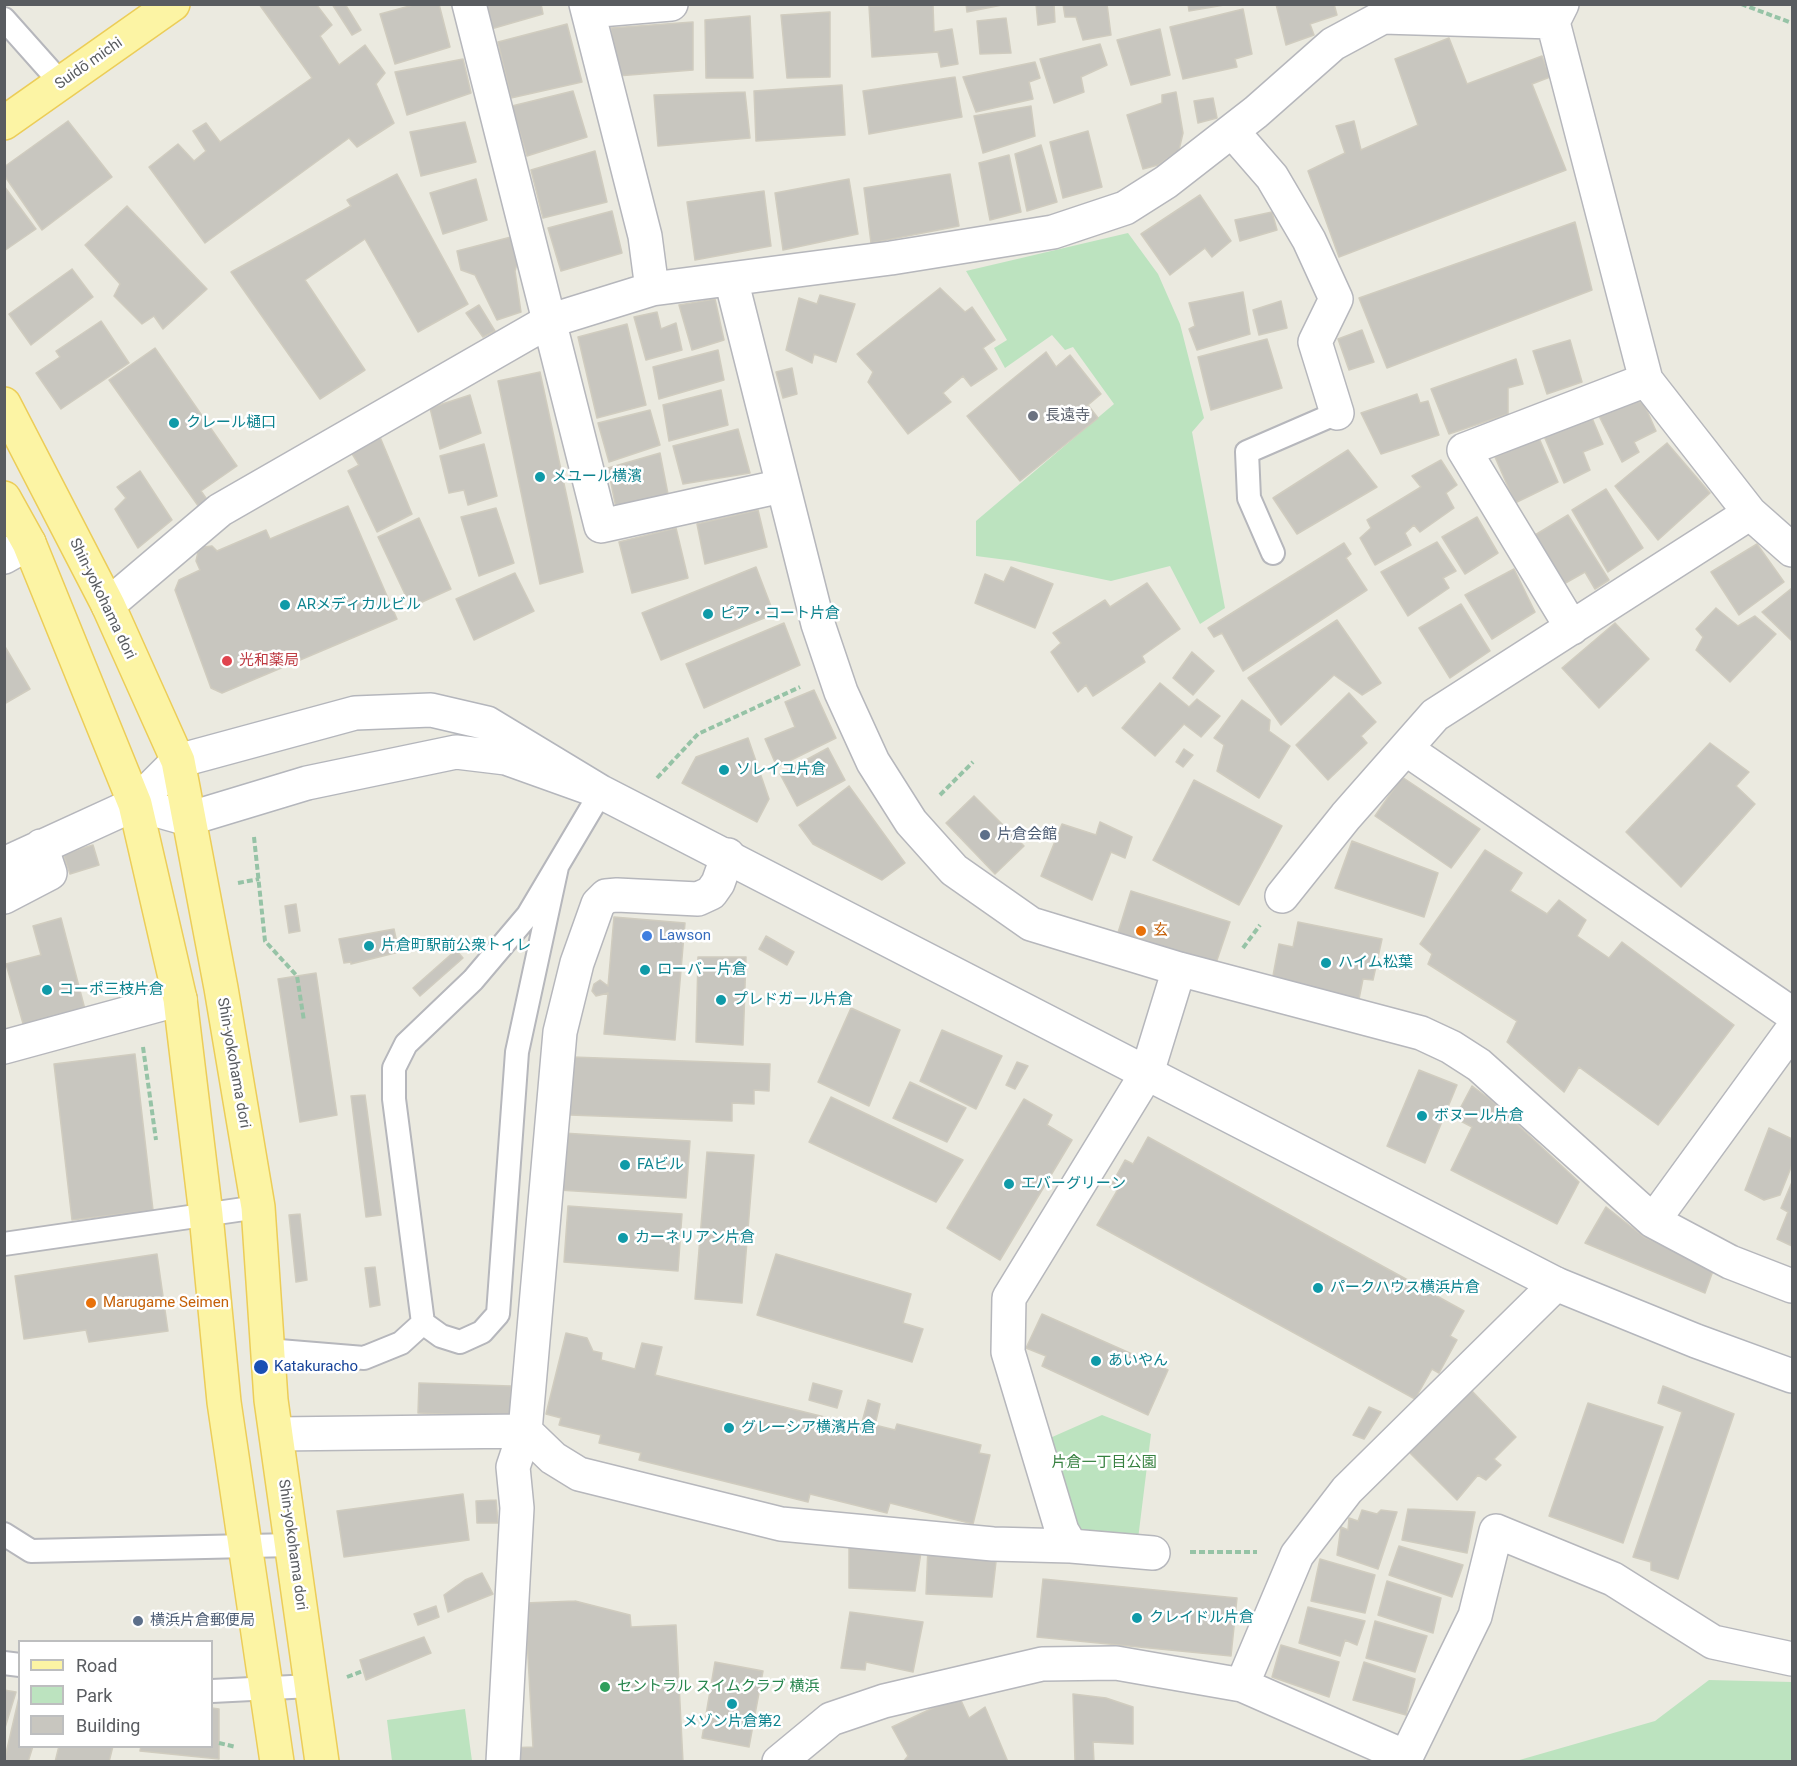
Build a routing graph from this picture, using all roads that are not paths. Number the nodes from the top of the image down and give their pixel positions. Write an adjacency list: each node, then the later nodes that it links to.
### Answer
1 (173, 4): 7 (main road, Suidō michi)
2 (470, 4): 12 (street)
3 (671, 4): 4 (street)
4 (587, 8): 11 (street)
5 (1557, 13): 9 (street); 13 (street)
6 (4, 19): 7 (lane)
7 (61, 83): 8 (main road, Suidō michi)
8 (4, 123)
9 (1232, 131): 10 (street); 15 (street)
10 (731, 279): 11 (street); 16 (street)
11 (652, 289): 12 (street)
12 (549, 321): 16 (street); 22 (street)
13 (1646, 380): 18 (street); 23 (street)
14 (4, 404): 22 (main road, Shin-yokohama dori)
15 (1337, 413): 21 (lane)
16 (782, 486): 35 (street)
17 (4, 498): 19 (main road)
18 (1750, 513): 20 (street); 23 (street)
19 (16, 550): 27 (main road)
20 (1792, 550)
21 (1273, 553)
22 (108, 605): 25 (main road, Shin-yokohama dori)
23 (1572, 628): 24 (street)
24 (1406, 749): 33 (street); 37 (street)
25 (178, 761): 26 (street); 27 (street); 28 (main road, Shin-yokohama dori)
26 (615, 800): 28 (street); 30 (street); 32 (lane)
27 (135, 804): 28 (street); 29 (street); 36 (main road)
28 (188, 819): 41 (main road, Shin-yokohama dori)
29 (41, 846): 31 (street); 34 (street)
30 (728, 855): 40 (street); 50 (street)
31 (4, 864)
32 (557, 867): 47 (lane); 47 (lane)
33 (1282, 896)
34 (4, 897)
35 (1179, 969): 40 (street); 43 (street)
36 (180, 999): 39 (street); 42 (main road)
37 (1792, 1014)
38 (1792, 1030): 43 (street)
39 (4, 1047)
40 (1147, 1073): 45 (street); 54 (street)
41 (258, 1207): 42 (lane); 48 (main road, Shin-yokohama dori)
42 (206, 1215): 44 (lane); 55 (main road)
43 (1653, 1221): 46 (street)
44 (4, 1244)
45 (1556, 1284): 49 (street); 58 (street)
46 (1792, 1286)
47 (423, 1323): 48 (lane)
48 (267, 1350): 51 (main road, Shin-yokohama dori)
49 (1792, 1376)
50 (525, 1431): 51 (street); 54 (street); 64 (street)
51 (277, 1434): 53 (main road, Shin-yokohama dori)
52 (4, 1534): 55 (lane)
53 (292, 1545): 55 (lane); 59 (main road, Shin-yokohama dori)
54 (1071, 1546): 56 (street)
55 (246, 1547): 60 (main road)
56 (1153, 1553)
57 (1792, 1659): 58 (street)
58 (1242, 1685): 65 (street)
59 (311, 1686): 60 (lane); 63 (main road, Shin-yokohama dori)
60 (267, 1690): 61 (lane); 62 (main road)
61 (221, 1692)
62 (277, 1761)
63 (322, 1761)
64 (503, 1761)
65 (779, 1761)

